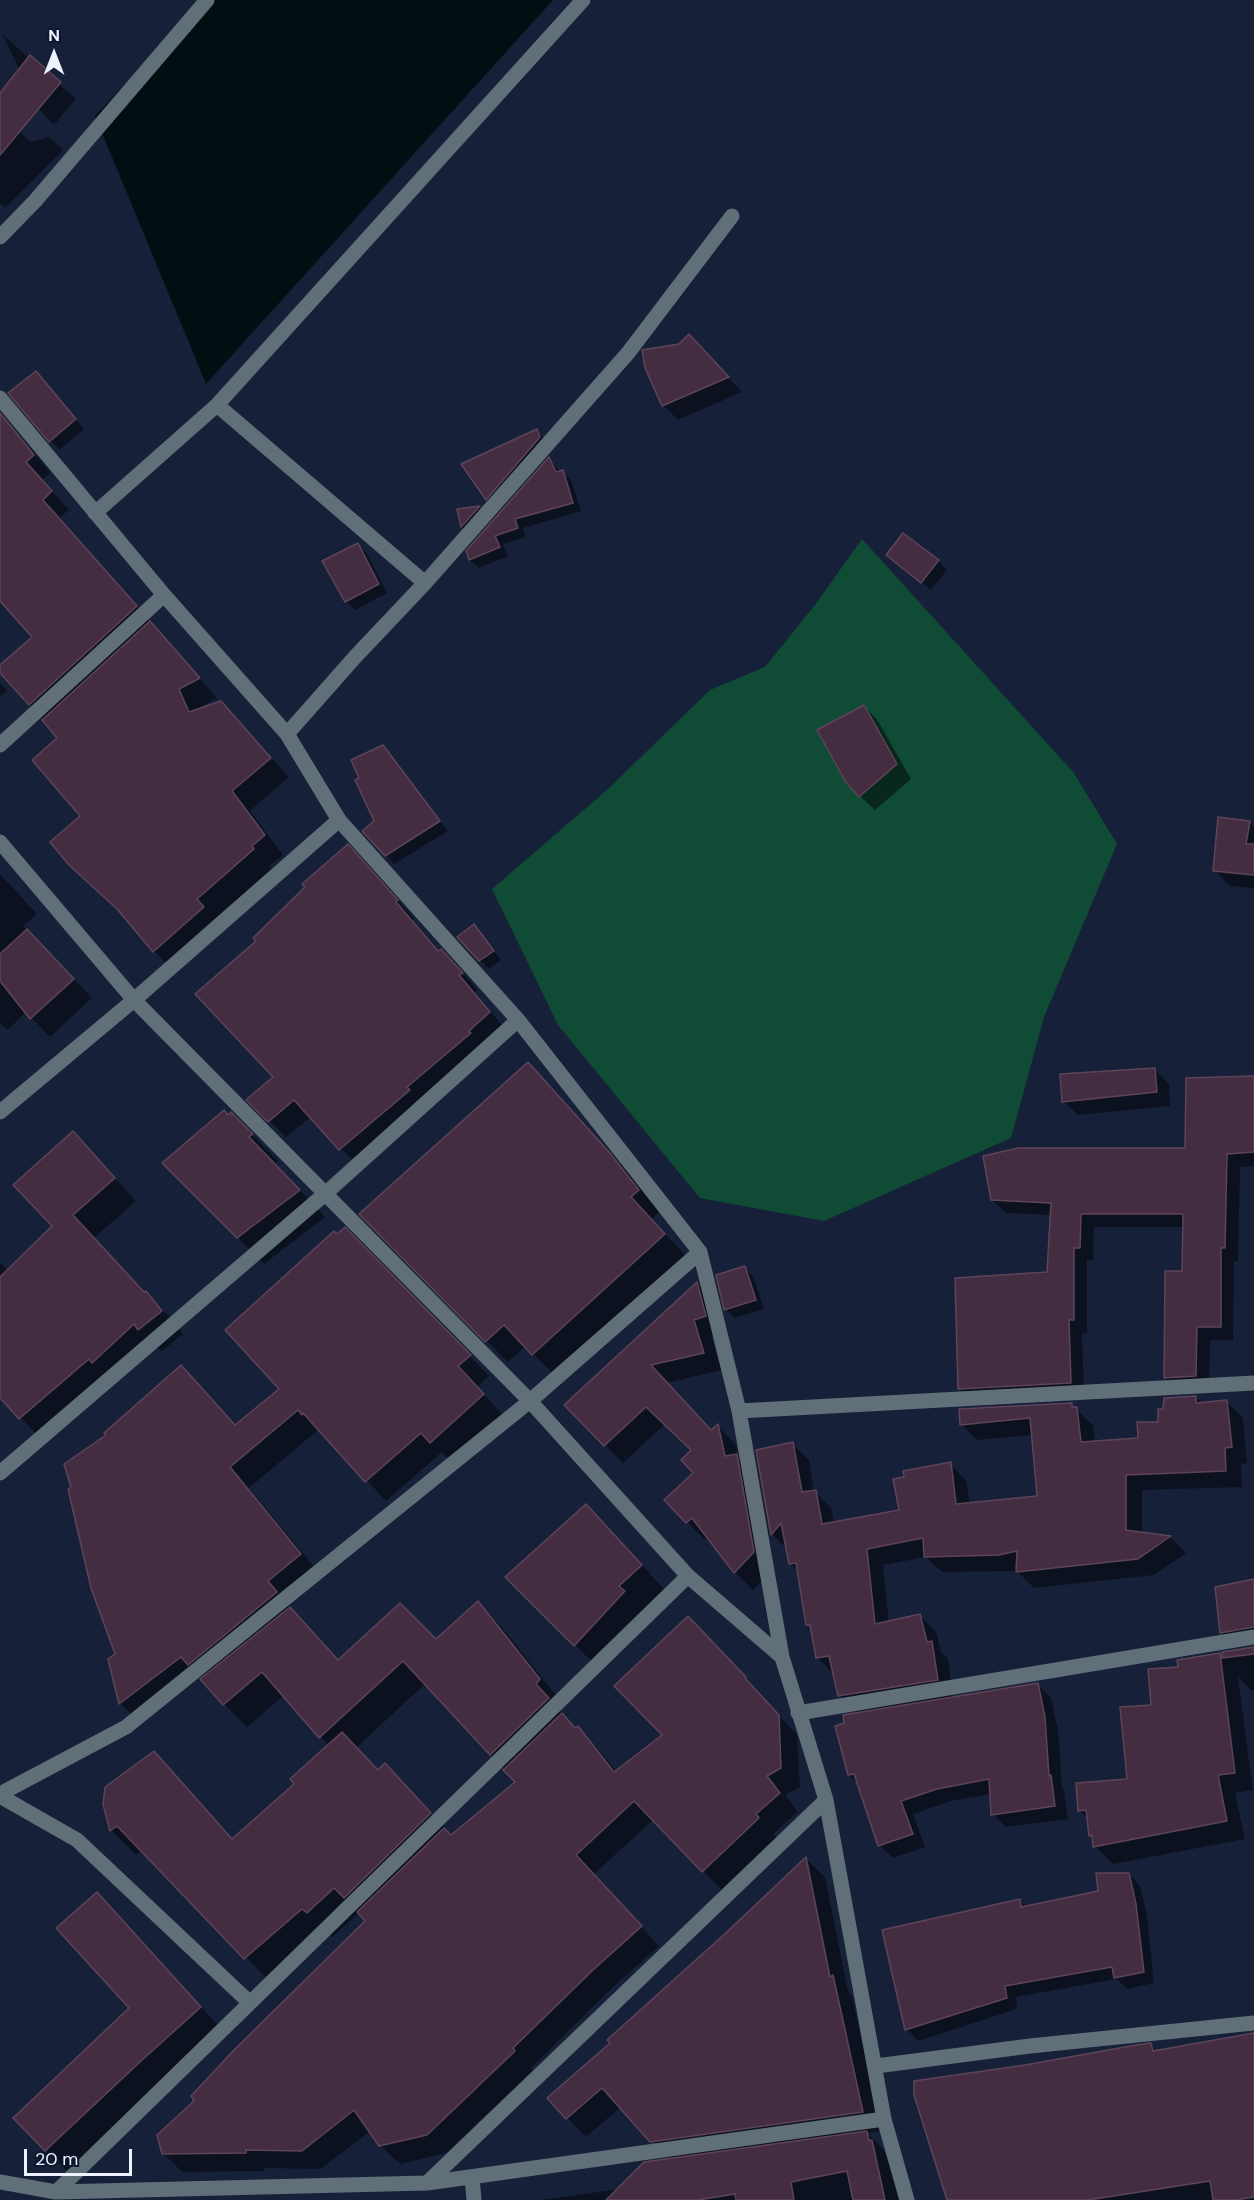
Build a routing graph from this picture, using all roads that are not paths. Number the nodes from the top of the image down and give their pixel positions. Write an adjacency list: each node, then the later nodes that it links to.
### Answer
1 (207, 0): 4 (street)
2 (584, 0): 6 (street)
3 (732, 216): 8 (street)
4 (0, 237)
5 (0, 398): 7 (street)
6 (218, 405): 7 (street); 8 (street)
7 (95, 513): 9 (street)
8 (425, 583): 10 (street)
9 (164, 595): 10 (street); 11 (street)
10 (287, 735): 12 (street)
11 (0, 745)
12 (339, 820): 14 (street); 15 (street)
13 (0, 842): 14 (street)
14 (134, 1000): 16 (street); 17 (street)
15 (518, 1020): 17 (street); 18 (street)
16 (0, 1112)
17 (326, 1193): 20 (street); 22 (street)
18 (700, 1252): 20 (street); 21 (street)
19 (1254, 1383): 21 (street)
20 (530, 1401): 23 (street); 27 (street)
21 (739, 1411): 25 (street)
22 (0, 1473)
23 (688, 1576): 25 (street); 29 (street)
24 (1254, 1637): 26 (street)
25 (782, 1657): 26 (street)
26 (798, 1713): 28 (street)
27 (0, 1795): 29 (street)
28 (826, 1800): 31 (street); 35 (street)
29 (249, 2002): 36 (street)
30 (1254, 2023): 31 (street)
31 (876, 2066): 32 (street)
32 (884, 2119): 33 (street); 38 (street)
33 (472, 2177): 35 (street); 37 (street)
34 (0, 2182): 36 (street)
35 (428, 2183): 36 (street)
36 (56, 2192)
37 (474, 2200)
38 (907, 2200)

